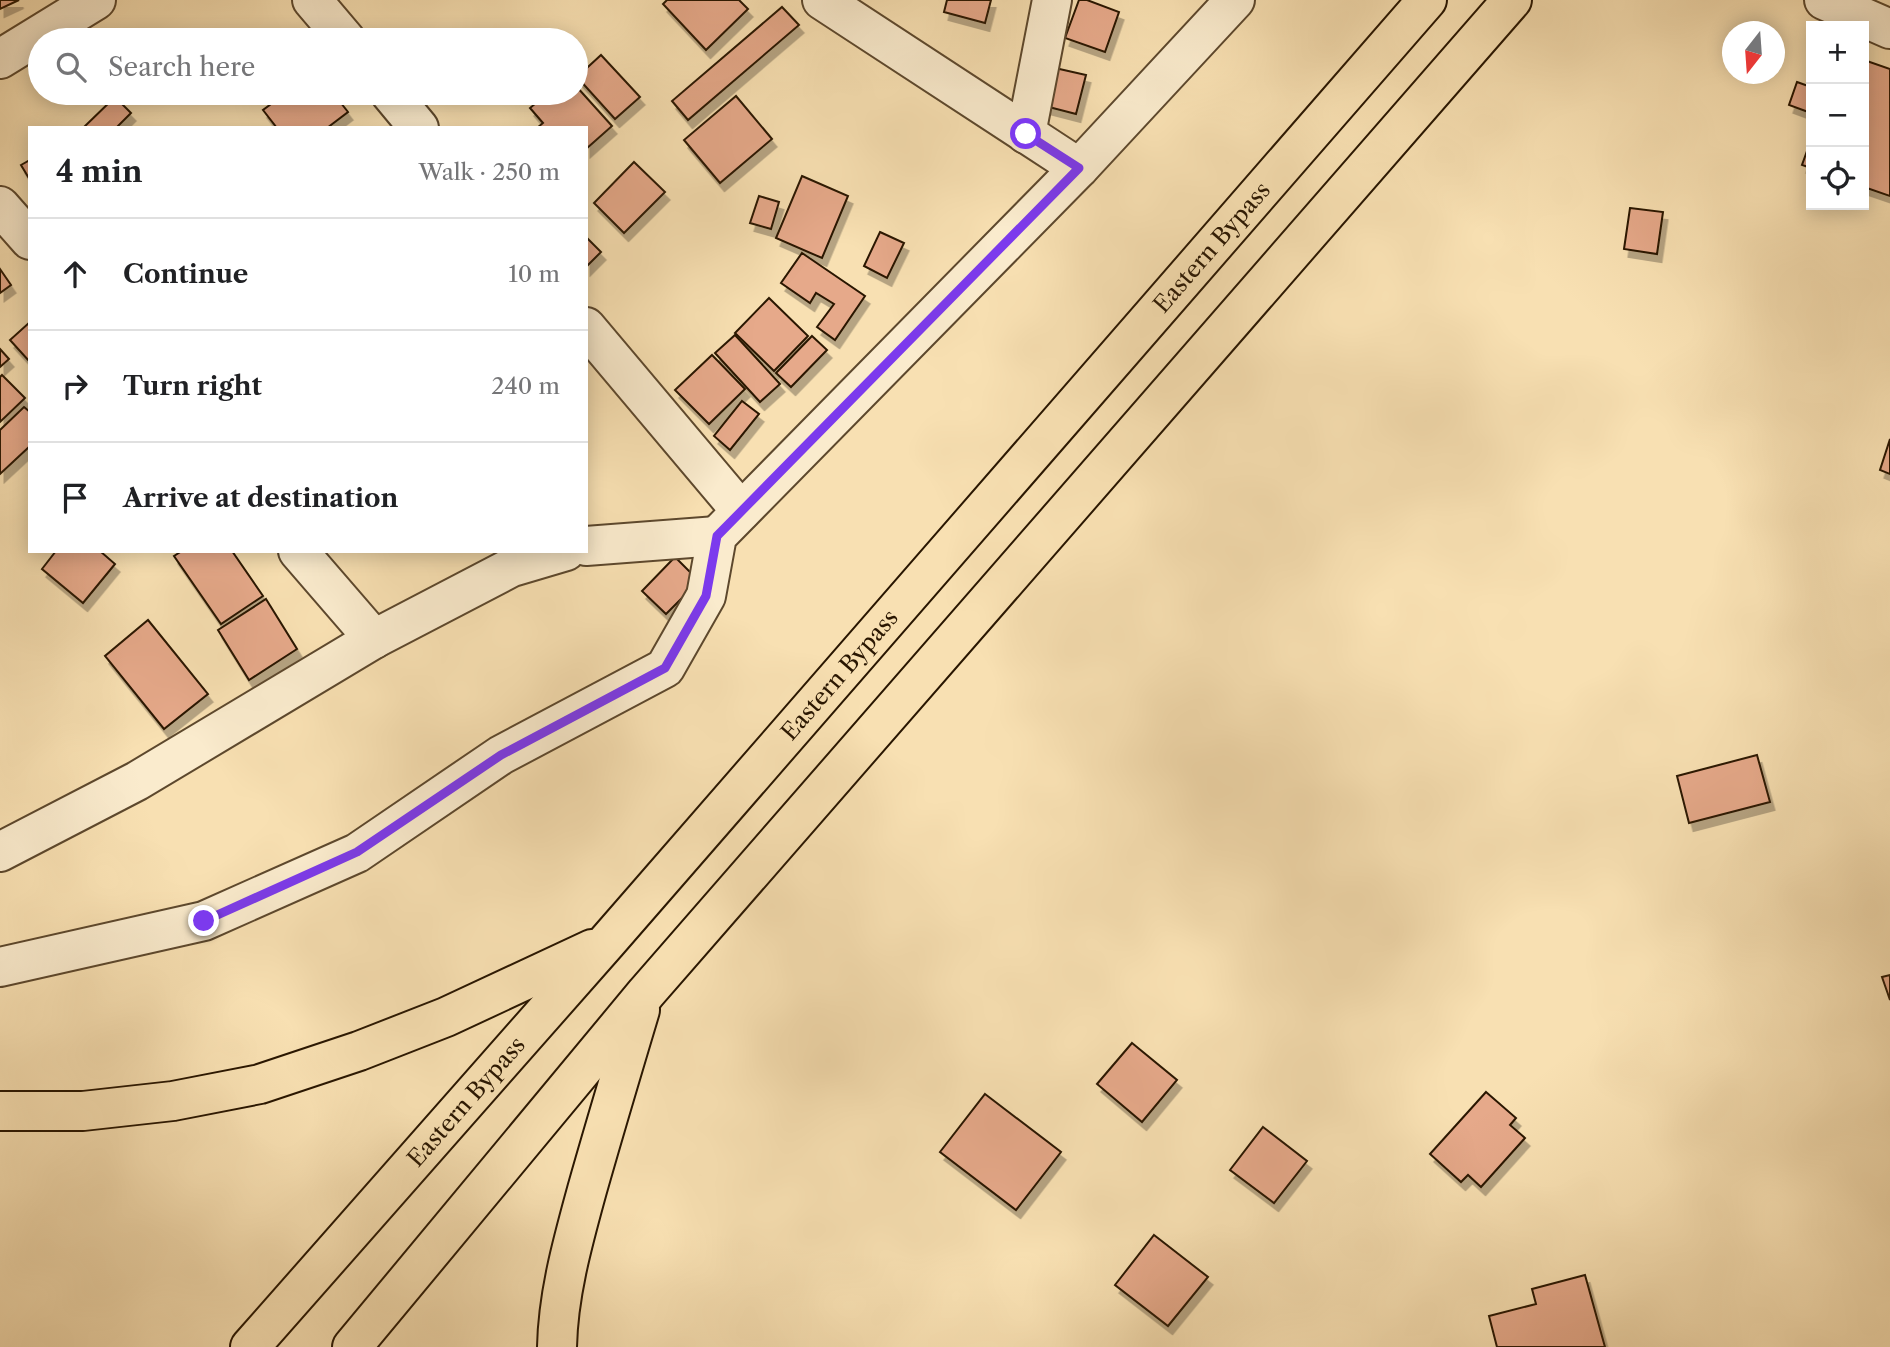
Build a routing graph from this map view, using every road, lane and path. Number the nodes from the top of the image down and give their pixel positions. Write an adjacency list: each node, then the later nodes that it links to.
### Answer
1 (96, 0): 9 (street)
2 (312, 0): 10 (street)
3 (822, 0): 16 (street)
4 (1052, 0): 16 (street)
5 (1235, 0): 17 (street)
6 (1427, 0): 27 (highway, Eastern Bypass)
7 (1512, 0): 29 (highway)
8 (1824, 0): 11 (street)
9 (50, 28)
10 (336, 28)
11 (1890, 29)
12 (28, 42): 13 (street)
13 (0, 59)
14 (400, 105): 15 (street)
15 (417, 126)
16 (1026, 134): 17 (street)
17 (1079, 168): 21 (street)
18 (0, 206): 19 (street)
19 (28, 238)
20 (588, 330): 21 (street)
21 (729, 524): 22 (street); 28 (street)
22 (588, 546)
23 (301, 553): 25 (street)
24 (559, 553): 25 (street)
25 (374, 639): 26 (street)
26 (0, 852)
27 (607, 942): 30 (highway); 31 (highway, Eastern Bypass)
28 (0, 967)
29 (646, 993): 32 (highway); 33 (highway)
30 (0, 1111)
31 (250, 1347)
32 (352, 1347)
33 (557, 1347)

